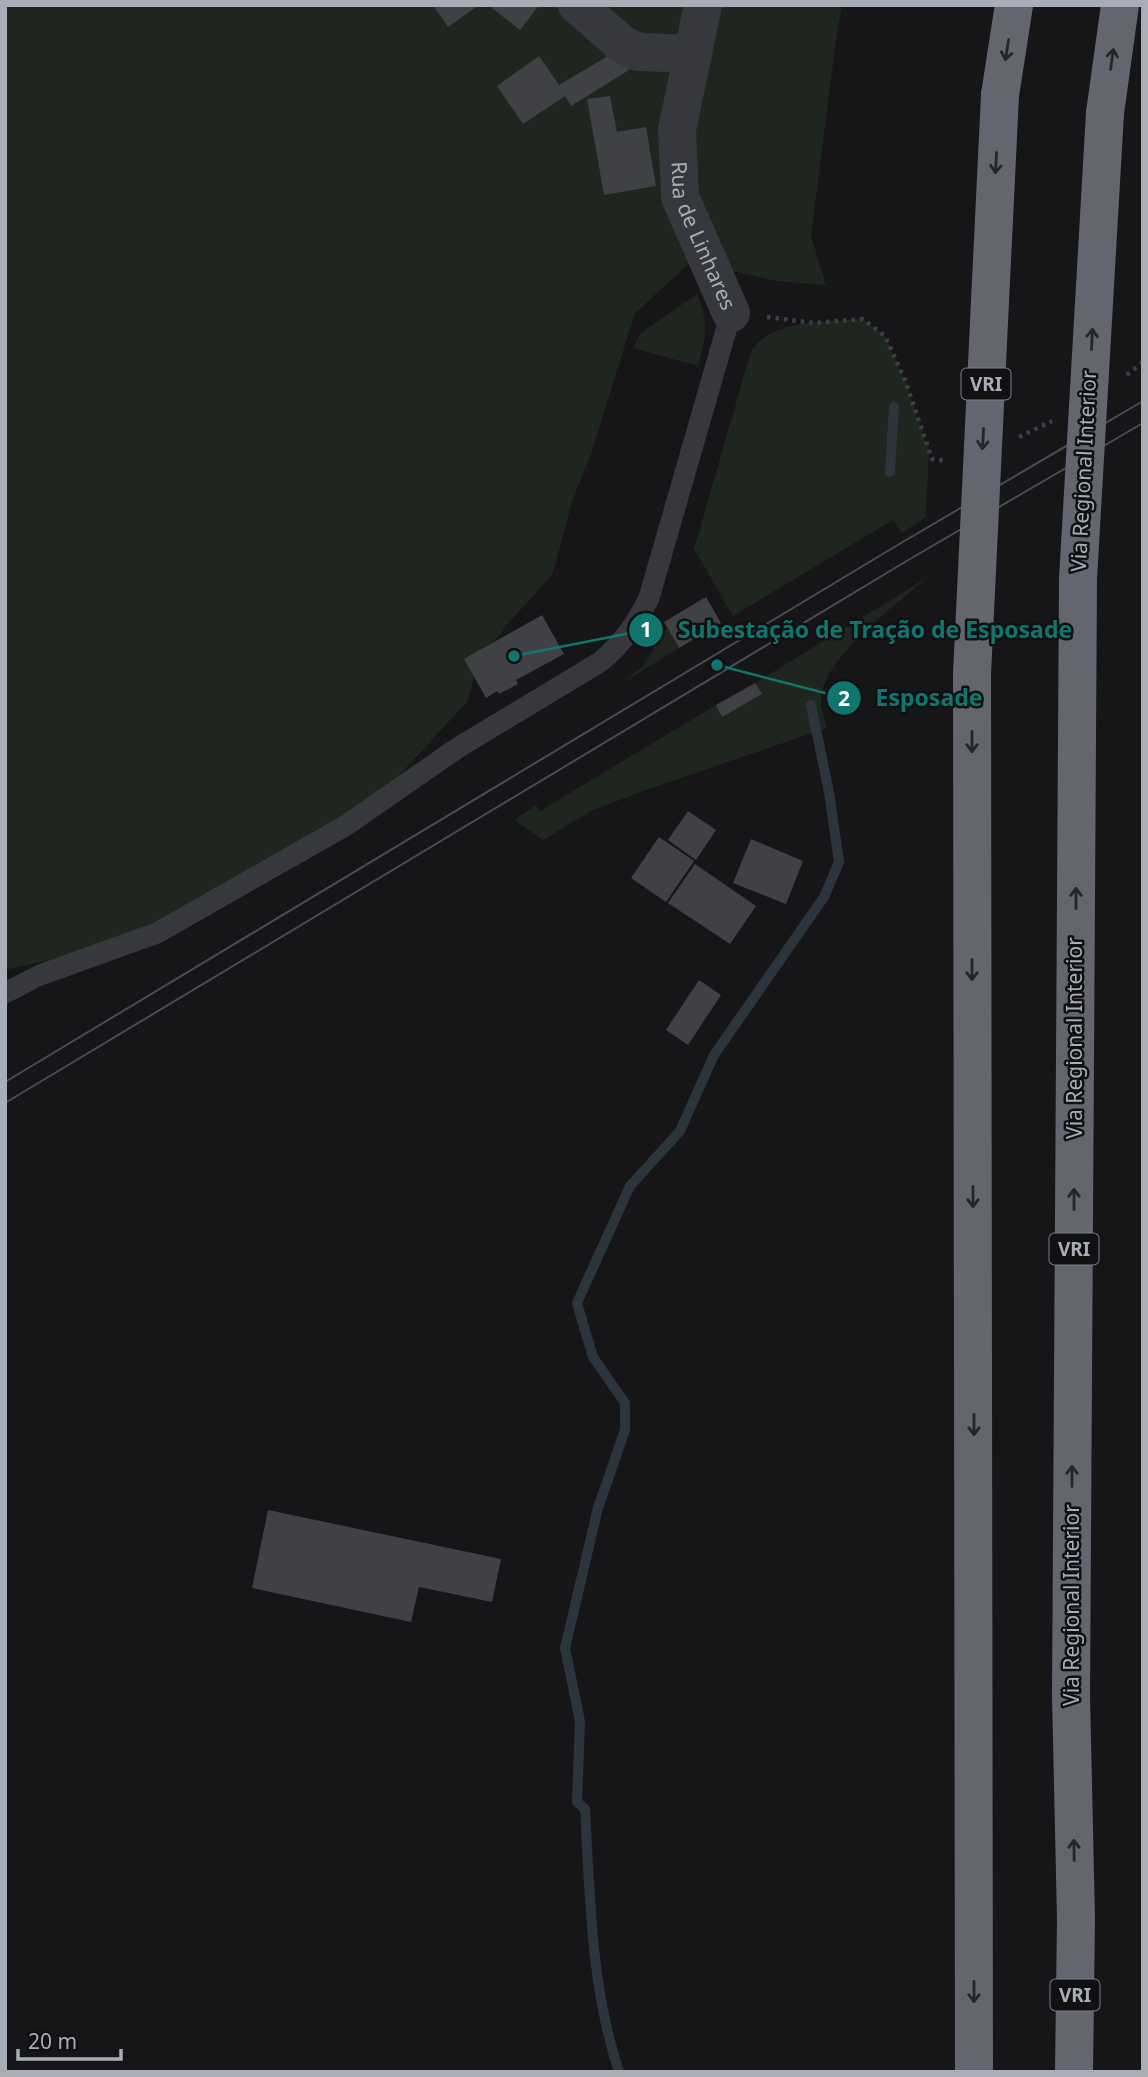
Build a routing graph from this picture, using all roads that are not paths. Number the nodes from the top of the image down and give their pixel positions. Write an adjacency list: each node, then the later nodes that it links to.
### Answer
1 (577, 5): 5 (street)
2 (703, 5): 5 (street, Rua de Linhares)
3 (1014, 5): 8 (highway, VRI, one-way to 8, bridge)
4 (1120, 5): 9 (highway, Via Regional Interior / VRI, one-way to 4, bridge)
5 (693, 54): 6 (street, Rua de Linhares)
6 (731, 313): 7 (lane)
7 (5, 993)
8 (974, 2072)
9 (1074, 2072)

